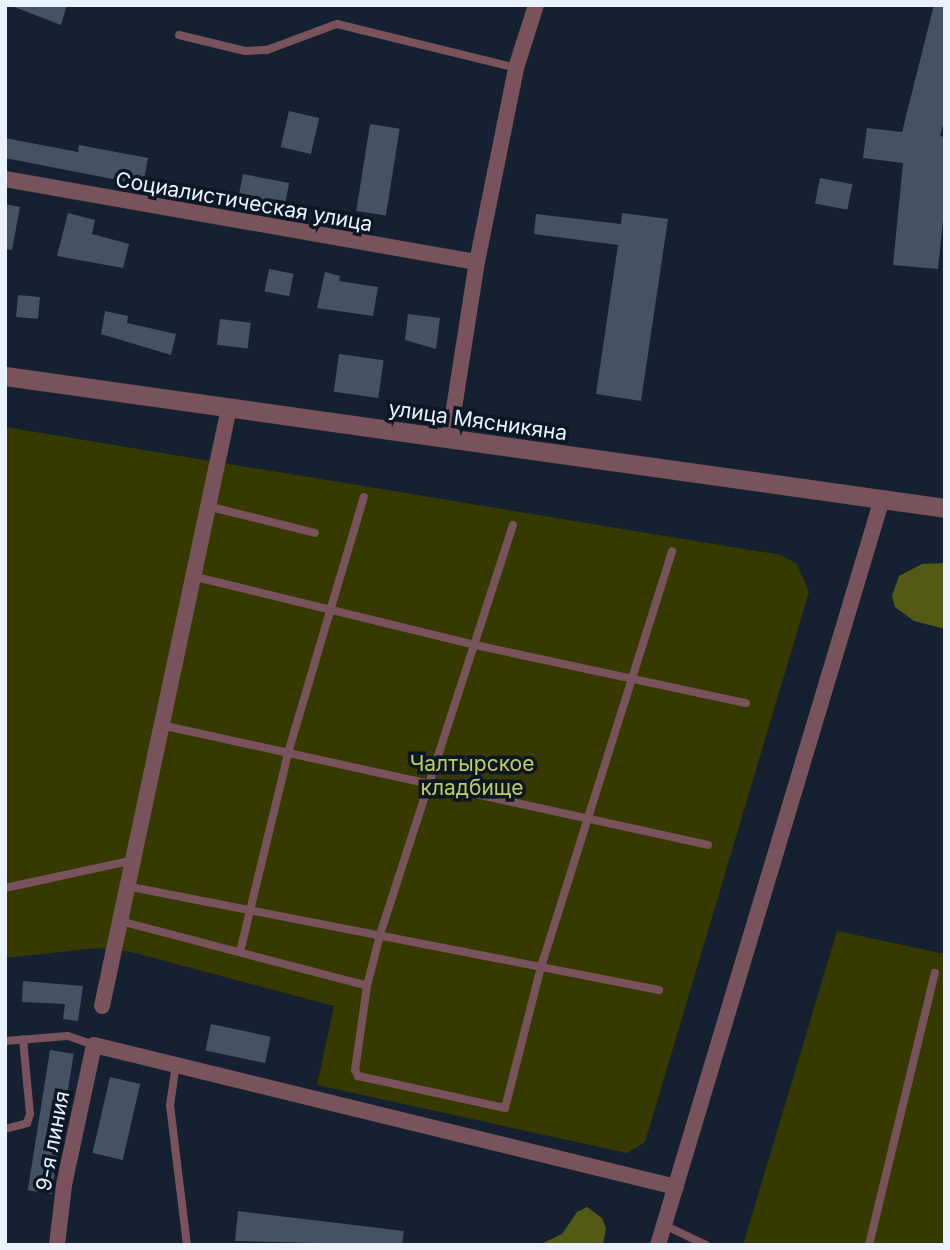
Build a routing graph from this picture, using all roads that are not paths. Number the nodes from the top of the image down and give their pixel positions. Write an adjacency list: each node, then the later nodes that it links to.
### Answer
1 (536, 5): 3 (street)
2 (179, 35): 3 (lane)
3 (516, 68): 5 (street)
4 (5, 179): 5 (street, Социалистическая улица)
5 (477, 262): 8 (street)
6 (5, 376): 7 (street, улица Мясникяна)
7 (229, 408): 8 (street, улица Мясникяна); 11 (street)
8 (449, 440): 10 (street, улица Мясникяна)
9 (364, 497): 17 (lane)
10 (882, 499): 12 (street, улица Мясникяна); 43 (street)
11 (211, 507): 14 (lane); 16 (street)
12 (945, 508)
13 (513, 525): 18 (lane)
14 (315, 533)
15 (672, 551): 19 (lane)
16 (197, 577): 17 (lane); 21 (street)
17 (328, 609): 18 (lane); 22 (lane)
18 (475, 645): 19 (lane); 23 (lane)
19 (633, 677): 20 (lane); 24 (lane)
20 (746, 704)
21 (160, 725): 22 (lane); 26 (street)
22 (288, 753): 23 (lane); 29 (lane)
23 (429, 783): 24 (lane); 31 (lane)
24 (587, 818): 25 (lane); 33 (lane)
25 (708, 845)
26 (130, 861): 27 (street); 28 (lane)
27 (126, 886): 29 (lane); 30 (street)
28 (5, 888)
29 (251, 911): 31 (lane); 32 (lane)
30 (120, 921): 32 (lane); 37 (street)
31 (380, 935): 33 (lane); 35 (lane)
32 (240, 952): 35 (lane)
33 (541, 967): 35 (lane); 36 (lane)
34 (935, 973): 49 (lane)
35 (367, 986)
36 (659, 990)
37 (102, 1006)
38 (23, 1040): 39 (lane); 40 (lane); 42 (lane)
39 (5, 1041)
40 (94, 1045): 41 (street); 45 (street, 9-я линия)
41 (176, 1064): 43 (street); 46 (lane)
42 (5, 1129)
43 (676, 1187): 44 (street)
44 (664, 1225): 47 (street); 48 (lane)
45 (57, 1245)
46 (187, 1245)
47 (658, 1245)
48 (706, 1245)
49 (869, 1245)

